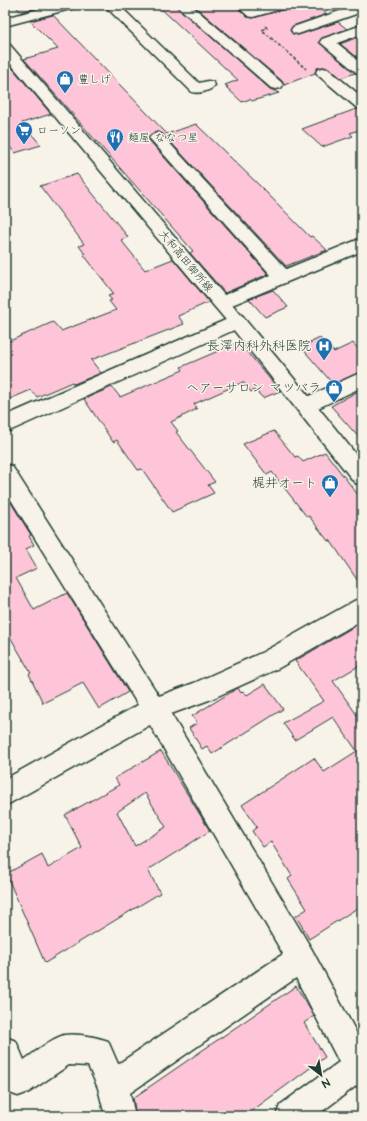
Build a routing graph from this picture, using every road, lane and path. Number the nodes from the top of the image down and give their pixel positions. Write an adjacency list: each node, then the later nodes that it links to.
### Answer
1 (68, 5): 7 (street)
2 (111, 5): 13 (street)
3 (184, 5): 14 (street)
4 (280, 5): 6 (street)
5 (362, 8): 9 (street)
6 (248, 9): 12 (path)
7 (5, 22)
8 (362, 29): 11 (street)
9 (298, 30)
10 (5, 48): 19 (street, 大和高田御所線)
11 (362, 70)
12 (323, 72): 15 (street)
13 (208, 85)
14 (276, 85)
15 (362, 105)
16 (158, 138): 18 (street)
17 (362, 244): 18 (street)
18 (283, 277): 19 (street)
19 (221, 303): 20 (street, 大和高田御所線)
20 (237, 321): 22 (street, 大和高田御所線); 23 (street)
21 (362, 379): 22 (street)
22 (307, 405): 25 (street, 大和高田御所線)
23 (7, 421)
24 (5, 472): 27 (street)
25 (362, 477)
26 (362, 608): 27 (street)
27 (154, 709): 28 (street); 29 (street)
28 (5, 793)
29 (301, 958): 31 (street); 32 (street)
30 (5, 1052): 32 (street)
31 (360, 1070): 34 (street)
32 (113, 1086): 33 (street)
33 (120, 1116)
34 (291, 1116)

